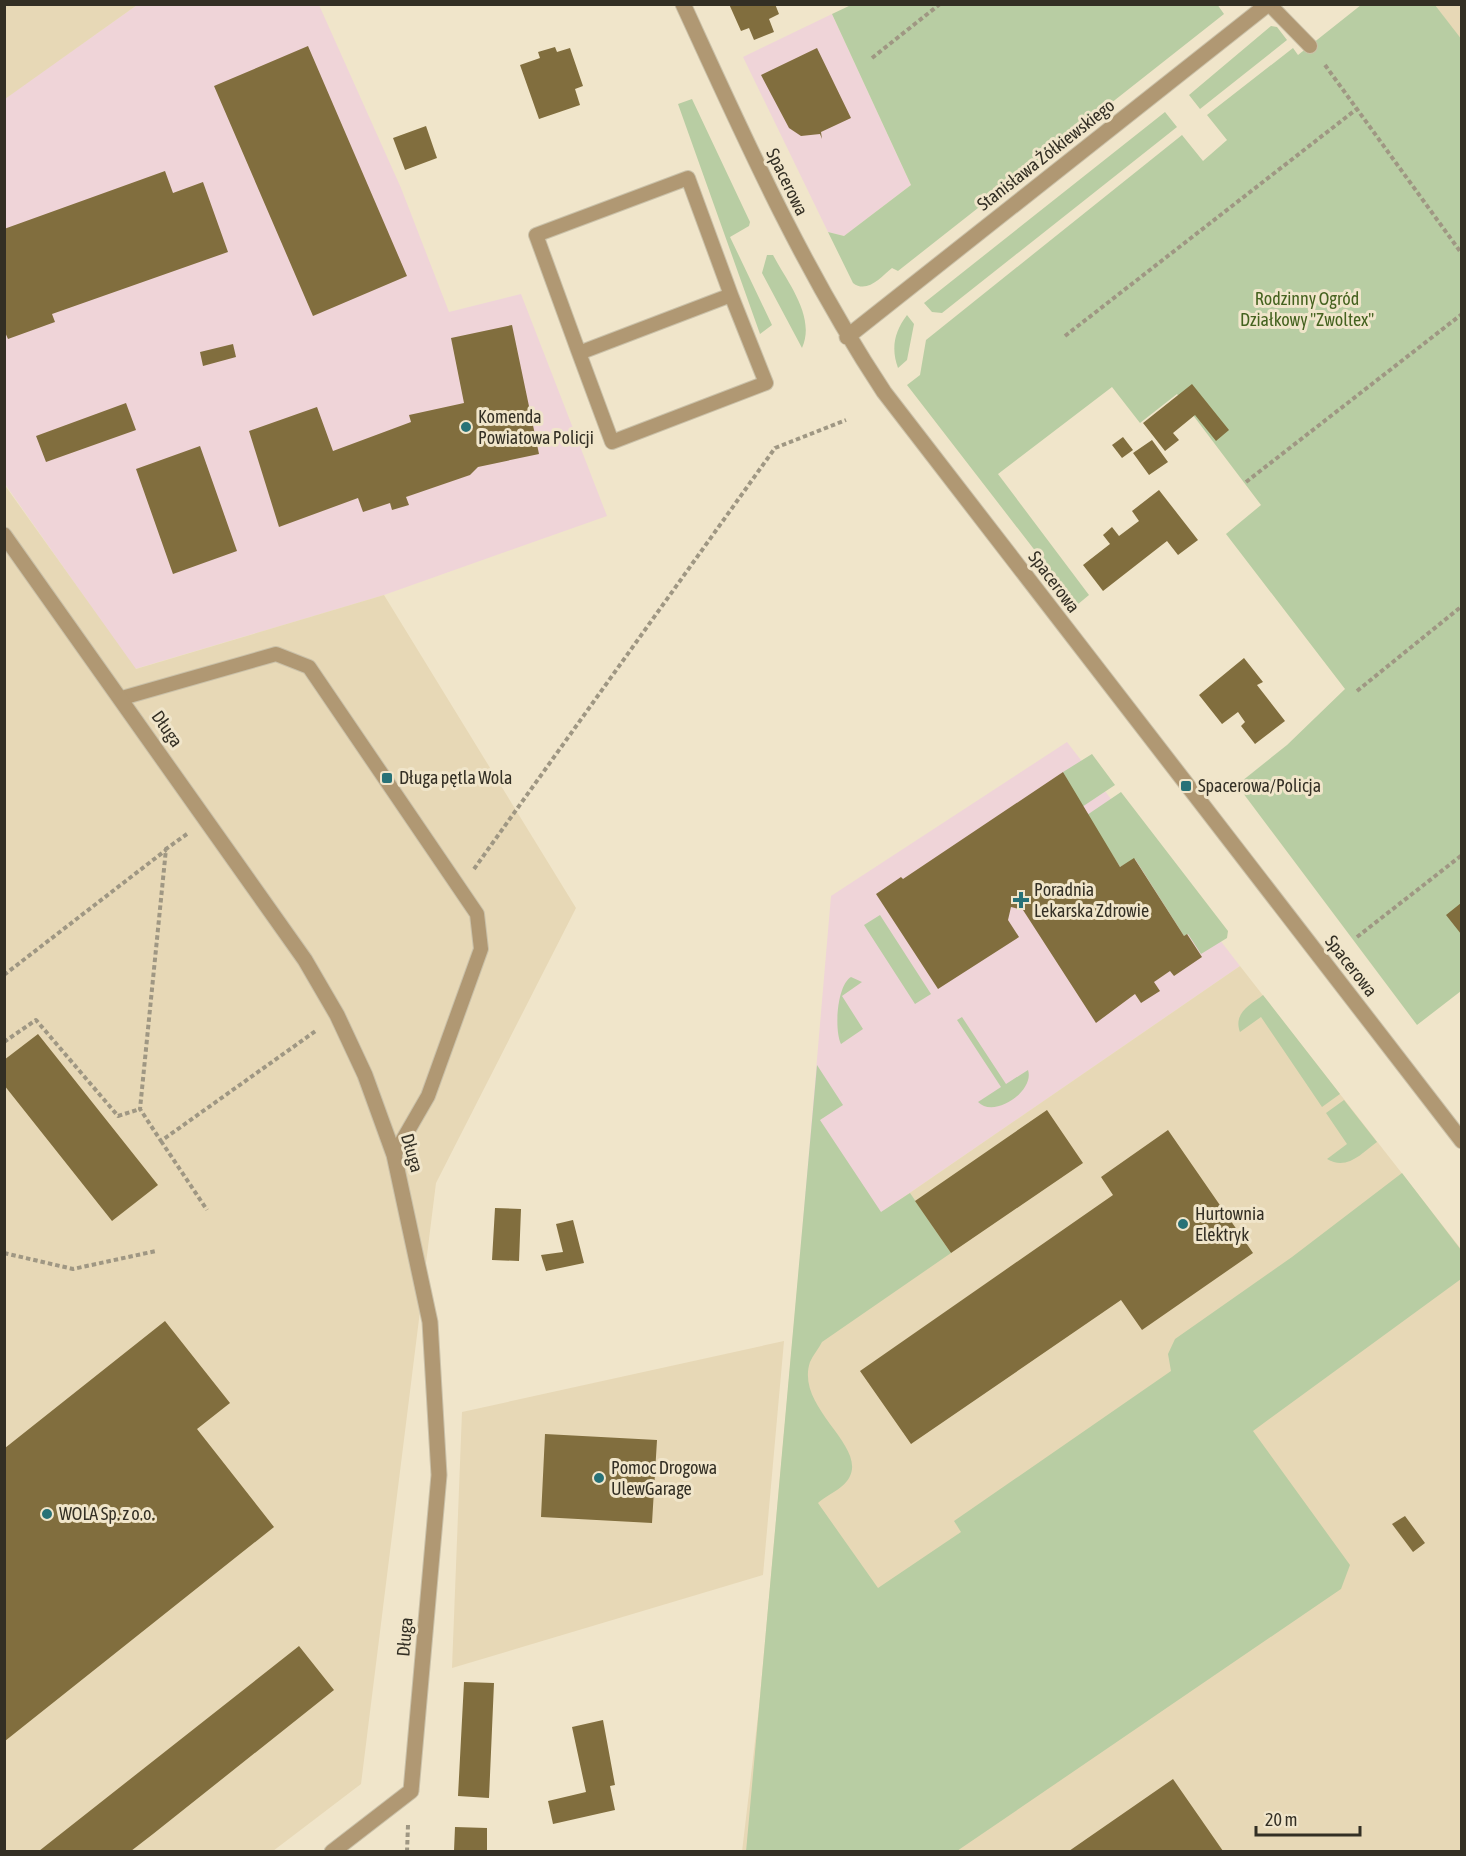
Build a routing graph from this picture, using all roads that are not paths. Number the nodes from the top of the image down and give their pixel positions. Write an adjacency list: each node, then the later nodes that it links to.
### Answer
1 (683, 4): 5 (street, Spacerowa)
2 (1269, 4): 3 (lane); 5 (street, Stanisława Żółkiewskiego)
3 (1310, 46)
4 (731, 295): 6 (lane); 6 (lane); 6 (lane)
5 (848, 337): 9 (street, Spacerowa)
6 (579, 353)
7 (4, 535): 8 (street, Długa)
8 (122, 698): 10 (street, Długa); 10 (lane)
9 (1461, 1141)
10 (394, 1155): 11 (street, Długa)
11 (332, 1851)

